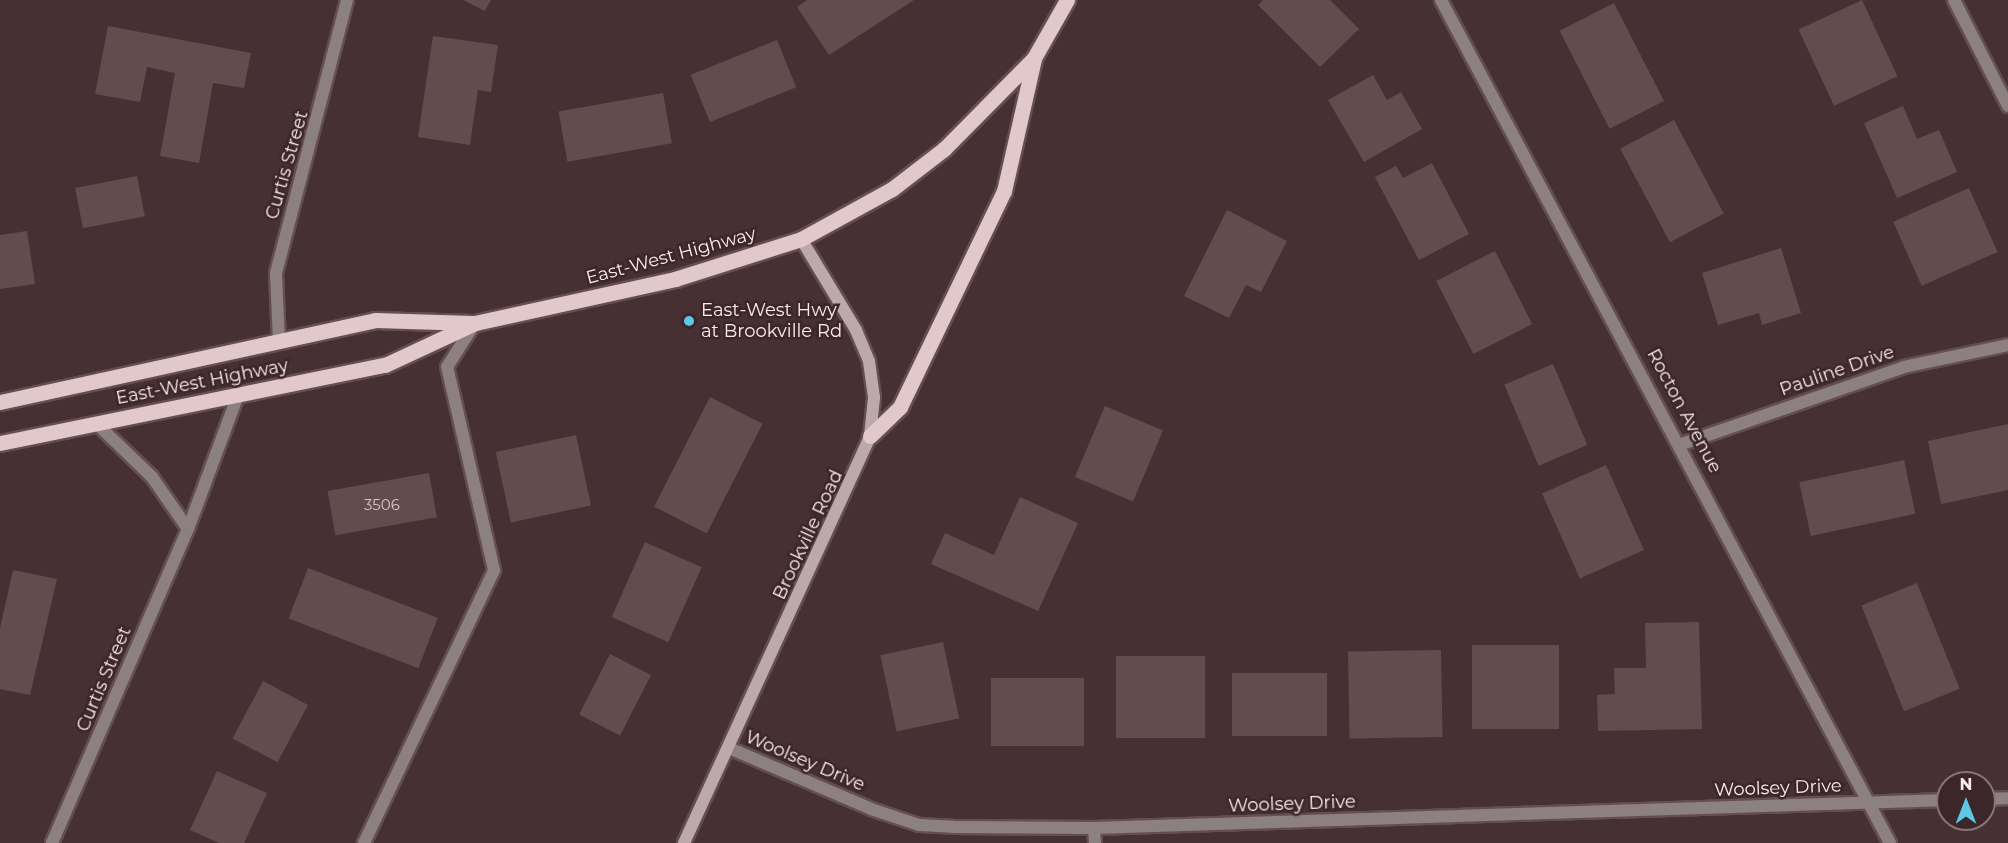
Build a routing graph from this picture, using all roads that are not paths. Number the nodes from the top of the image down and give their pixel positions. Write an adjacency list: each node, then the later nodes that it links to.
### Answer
1 (347, 0): 9 (street, Curtis Street)
2 (1066, 0): 5 (main road, East-West Highway)
3 (1440, 0): 16 (street, Rocton Avenue)
4 (1954, 0): 6 (street)
5 (1034, 57): 7 (main road, East-West Highway); 14 (main road)
6 (2008, 106)
7 (801, 239): 8 (main road, East-West Highway); 14 (main road, Brookville Road)
8 (475, 323): 9 (main road, East-West Highway); 11 (main road, East-West Highway); 23 (street)
9 (279, 342): 12 (main road, East-West Highway)
10 (2008, 345): 16 (street, Pauline Drive)
11 (238, 395): 13 (main road, East-West Highway); 17 (street, Curtis Street)
12 (0, 402)
13 (96, 423): 15 (main road, East-West Highway); 17 (street)
14 (870, 436): 18 (main road, Brookville Road)
15 (0, 443)
16 (1682, 444): 20 (street, Rocton Avenue)
17 (189, 528): 22 (street, Curtis Street)
18 (729, 748): 21 (street, Woolsey Drive); 24 (main road, Brookville Road)
19 (1936, 800): 20 (street, Woolsey Drive)
20 (1872, 803): 21 (street, Woolsey Drive); 26 (street, Rocton Avenue)
21 (1094, 828): 25 (street)
22 (52, 843)
23 (364, 843)
24 (684, 843)
25 (1095, 843)
26 (1890, 843)

